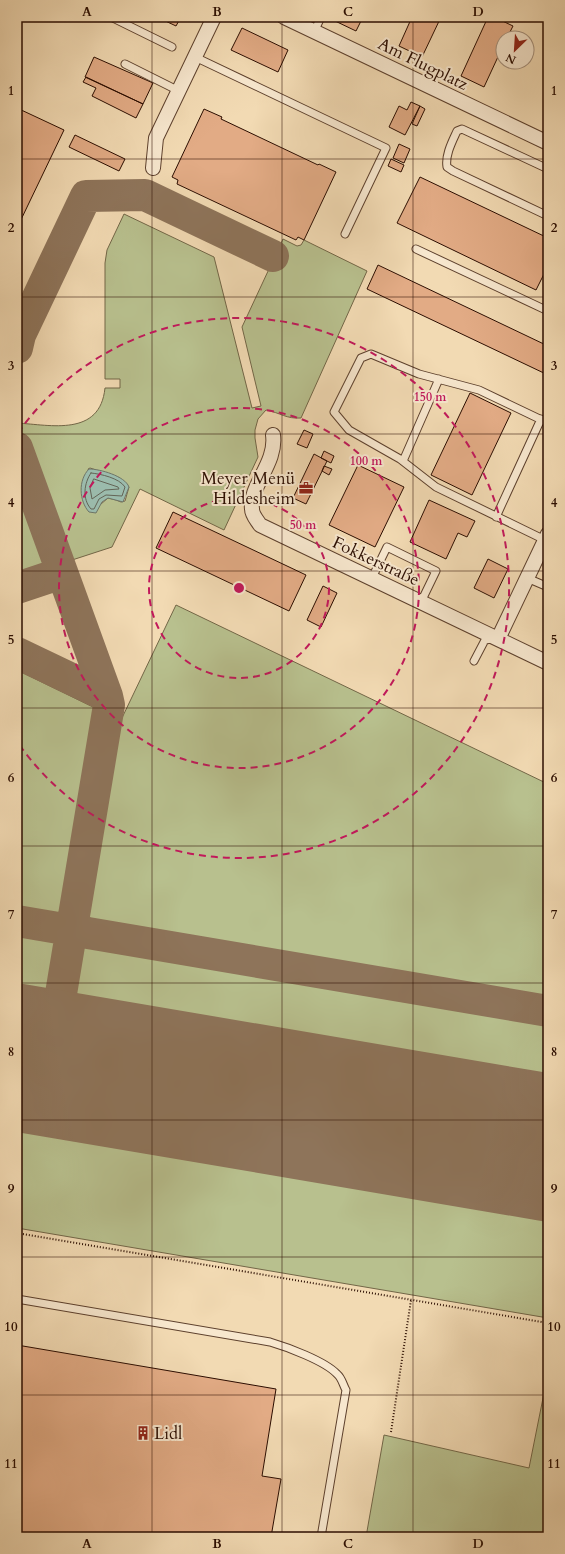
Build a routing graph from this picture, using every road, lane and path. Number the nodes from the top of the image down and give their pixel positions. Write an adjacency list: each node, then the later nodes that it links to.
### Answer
1 (111, 17): 6 (lane)
2 (214, 17): 7 (street)
3 (284, 17): 5 (street, Am Flugplatz)
4 (321, 17): 5 (lane)
5 (314, 32): 10 (street, Am Flugplatz)
6 (172, 47)
7 (195, 57): 9 (street); 14 (lane)
8 (125, 64): 9 (lane)
9 (179, 91): 11 (street)
10 (548, 144)
11 (153, 168)
12 (548, 169): 13 (lane)
13 (548, 216)
14 (346, 234)
15 (416, 249): 16 (lane)
16 (548, 311)
17 (439, 379): 18 (lane); 21 (lane); 21 (lane)
18 (541, 419): 19 (lane); 22 (lane)
19 (548, 423)
20 (273, 435): 24 (street, Fokkerstraße)
21 (403, 461): 22 (lane)
22 (496, 517): 23 (lane)
23 (547, 537): 25 (street)
24 (372, 578): 27 (street, Fokkerstraße); 27 (lane)
25 (527, 578): 26 (lane); 28 (street)
26 (548, 587)
27 (421, 602): 28 (street, Fokkerstraße)
28 (498, 639): 29 (lane); 30 (street, Fokkerstraße)
29 (474, 661)
30 (548, 662)
31 (17, 1233): 33 (path)
32 (17, 1299): 36 (lane)
33 (411, 1300): 34 (path); 35 (path)
34 (548, 1323)
35 (391, 1432)
36 (321, 1537)

